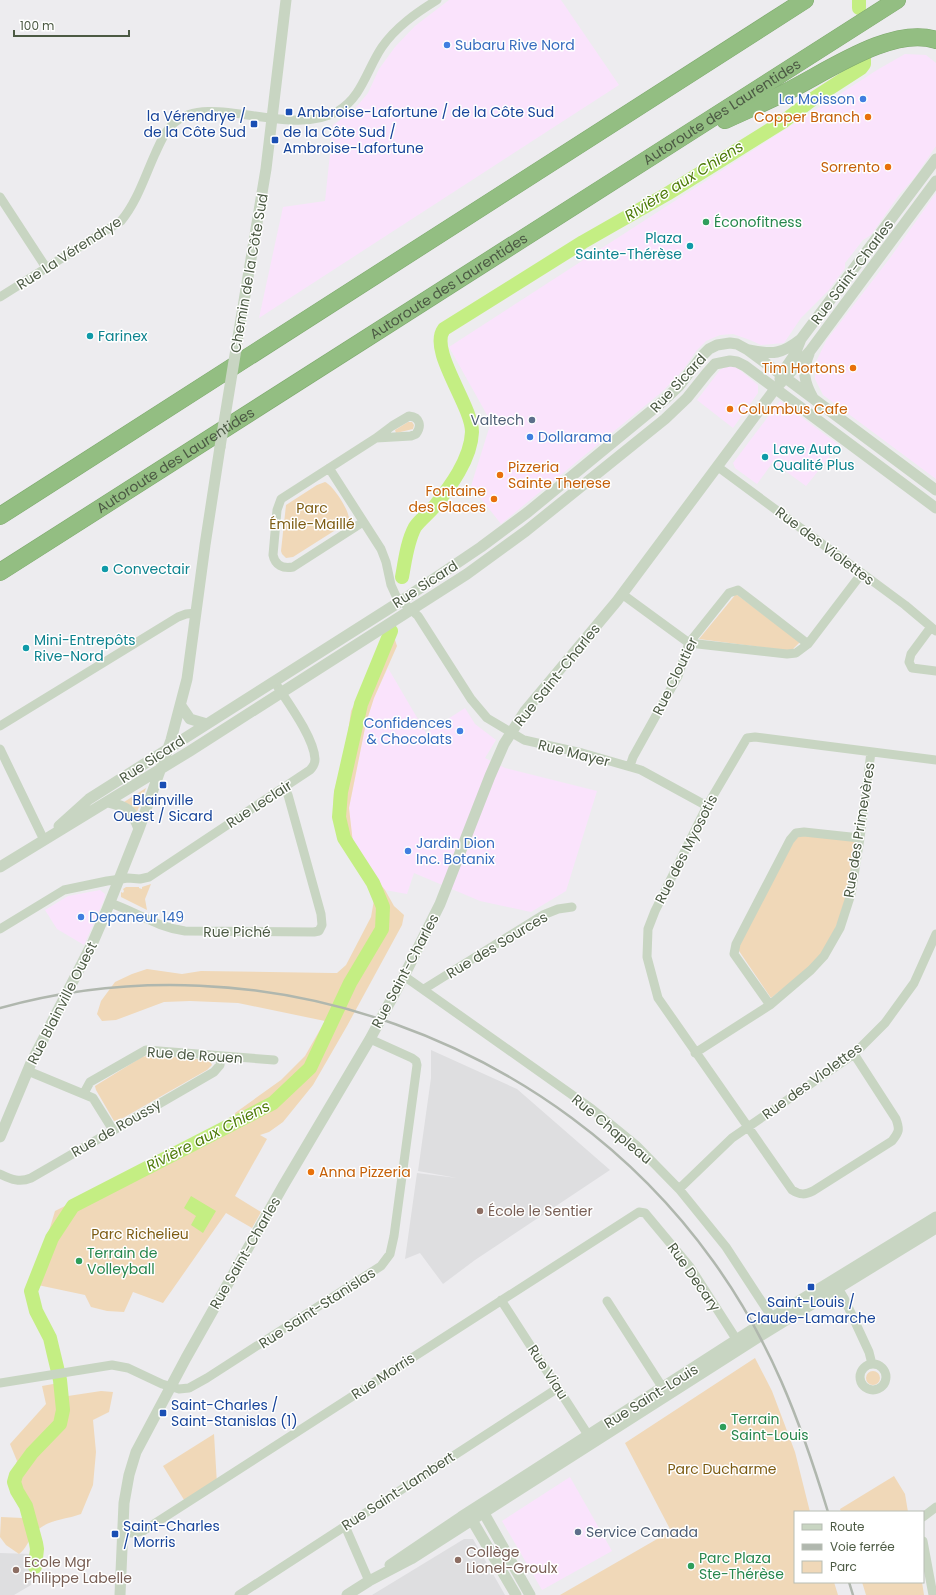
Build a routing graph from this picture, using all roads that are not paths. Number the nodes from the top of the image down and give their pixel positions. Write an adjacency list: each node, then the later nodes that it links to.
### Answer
1 (286, 0): 6 (street, Chemin de la Côte Sud)
2 (437, 0): 6 (street, Rue La Vérendrye)
3 (805, 0): 33 (highway)
4 (897, 0): 7 (highway, Autoroute des Laurentides)
5 (936, 40): 7 (highway)
6 (272, 118): 14 (street, Rue La Vérendrye); 36 (street, Chemin de la Côte Sud, bridge)
7 (667, 147): 37 (highway, Autoroute des Laurentides)
8 (936, 159): 11 (street, Rue Saint-Charles)
9 (936, 181): 12 (street, Rue Saint-Charles)
10 (0, 197): 14 (street)
11 (866, 254): 12 (street); 13 (street, Rue Saint-Charles)
12 (877, 262): 15 (street, Rue Saint-Charles)
13 (858, 264): 15 (street); 17 (street, Rue Saint-Charles)
14 (47, 269): 16 (street, Rue La Vérendrye)
15 (869, 272): 19 (street, Rue Saint-Charles)
16 (0, 297)
17 (801, 339): 18 (street); 20 (street, Rue Saint-Charles)
18 (748, 350): 20 (street, Rue Sicard); 24 (street, Rue Sicard)
19 (810, 351): 20 (street, Rue Saint-Charles); 22 (street)
20 (783, 377): 21 (street, Rue Saint-Charles); 22 (street, Rue Sicard)
21 (776, 389): 25 (street, Rue Sicard); 27 (street, Rue Saint-Charles); 29 (street)
22 (814, 399): 26 (street, Rue Sicard)
23 (376, 438): 28 (street)
24 (616, 442): 25 (street); 32 (street, Rue Sicard)
25 (624, 452): 35 (street, Rue Sicard)
26 (902, 465): 29 (street); 30 (street, Rue Sicard)
27 (718, 467): 38 (street, Rue des Violettes); 39 (street, Rue Saint-Charles)
28 (329, 468): 34 (street); 34 (street)
29 (894, 476): 31 (street)
30 (936, 490)
31 (936, 508)
32 (528, 512): 35 (street); 40 (street, Rue Sicard)
33 (0, 516)
34 (364, 522): 40 (street)
35 (536, 522): 41 (street, Rue Sicard)
36 (205, 545): 42 (street, Rue Blainville Ouest)
37 (0, 572)
38 (862, 573): 43 (street, Rue des Violettes); 45 (street)
39 (622, 594): 44 (street); 52 (street, Rue Saint-Charles)
40 (401, 601): 41 (street, Rue Mayer); 47 (street, Rue Sicard)
41 (412, 610): 48 (street, Rue Sicard); 52 (street, Rue Mayer)
42 (196, 613): 49 (street, Rue Blainville Ouest); 51 (street)
43 (933, 629): 46 (street, Rue des Violettes)
44 (689, 643): 45 (street); 45 (street, Rue Cloutier); 57 (street, Rue Cloutier)
45 (808, 644)
46 (936, 671)
47 (274, 681): 48 (street, Rue Leclair); 50 (street, Rue Sicard)
48 (281, 693): 58 (street, Rue Sicard); 59 (street, Rue Leclair)
49 (181, 706): 50 (street); 54 (street, Rue Blainville Ouest)
50 (207, 724): 54 (street, Rue Sicard)
51 (0, 726)
52 (511, 733): 57 (street, Rue Mayer); 71 (street, Rue Saint-Charles)
53 (0, 749): 64 (street)
54 (166, 750): 58 (street, Rue Blainville Ouest); 64 (street, Rue Sicard)
55 (871, 752): 56 (street, Rue des Myosotis); 61 (street, Rue des Myosotis); 63 (street, Rue des Primevères)
56 (936, 760)
57 (630, 766): 61 (street, Rue Mayer)
58 (161, 769): 60 (street, Rue Sicard); 62 (street, Rue Blainville Ouest)
59 (284, 787): 66 (street, Rue Leclair); 67 (street, Rue Piché)
60 (108, 802): 62 (street); 64 (street, Rue Sicard)
61 (707, 806): 75 (street, Rue des Myosotis)
62 (139, 828): 66 (street, Rue Blainville Ouest)
63 (860, 838): 73 (street, Rue des Primevères); 73 (street)
64 (44, 840): 65 (street, Rue Sicard)
65 (0, 867)
66 (120, 879): 67 (street, Rue Blainville Ouest); 69 (street, Rue Leclair)
67 (110, 903): 79 (street, Rue Blainville Ouest)
68 (572, 907): 72 (street, Rue des Sources)
69 (0, 929)
70 (936, 934): 76 (street, Rue des Violettes)
71 (404, 976): 72 (street, Rue Chapleau); 74 (street, Rue Saint-Charles)
72 (424, 990): 85 (street, Rue Chapleau)
73 (770, 1005): 75 (street, Rue des Primevères)
74 (370, 1038): 96 (street, Rue Saint-Charles); 96 (street, Rue Saint-Stanislas)
75 (695, 1053): 81 (street, Rue des Myosotis)
76 (854, 1054): 81 (street, Rue des Violettes); 81 (street, Rue des Myosotis)
77 (221, 1056): 78 (street, Rue de Rouen); 80 (street, Rue de Rouen); 82 (street, Rue de Roussy)
78 (274, 1060)
79 (28, 1071): 80 (street); 83 (street, Rue Blainville Ouest)
80 (84, 1093): 82 (street)
81 (748, 1127): 85 (street, Rue des Violettes)
82 (113, 1130): 84 (street, Rue de Roussy)
83 (0, 1137)
84 (0, 1174)
85 (679, 1189): 92 (street, Rue Chapleau)
86 (641, 1212): 90 (street, Rue Morris); 93 (street, Rue Decary)
87 (936, 1216): 89 (street, Rue Saint-Louis)
88 (936, 1228): 89 (street, Rue Saint-Louis)
89 (836, 1284): 92 (street, Rue Saint-Louis); 94 (street)
90 (501, 1300): 97 (street, Rue Viau); 105 (street, Rue Morris)
91 (607, 1302): 98 (street)
92 (775, 1322): 93 (street, Rue Saint-Louis)
93 (739, 1344): 98 (street, Rue Saint-Louis)
94 (872, 1364)
95 (0, 1383): 96 (street)
96 (171, 1387): 105 (street, Rue Saint-Charles)
97 (558, 1388): 99 (street, Rue Viau); 104 (street, Rue Saint-Lambert)
98 (666, 1392): 99 (street, Rue Saint-Louis)
99 (591, 1439): 101 (street, Rue Saint-Louis)
100 (936, 1507): 103 (street)
101 (482, 1510): 102 (street, Rue Saint-Louis); 112 (street)
102 (470, 1517): 107 (street, Rue Saint-Louis); 111 (street)
103 (924, 1517)
104 (345, 1526): 107 (street); 109 (street, Rue Saint-Lambert)
105 (122, 1533): 108 (street, Rue Saint-Charles)
106 (924, 1546): 113 (street)
107 (369, 1581): 110 (street, Rue Saint-Louis)
108 (120, 1595)
109 (239, 1595)
110 (347, 1595)
111 (516, 1595)
112 (530, 1595)
113 (933, 1595)

